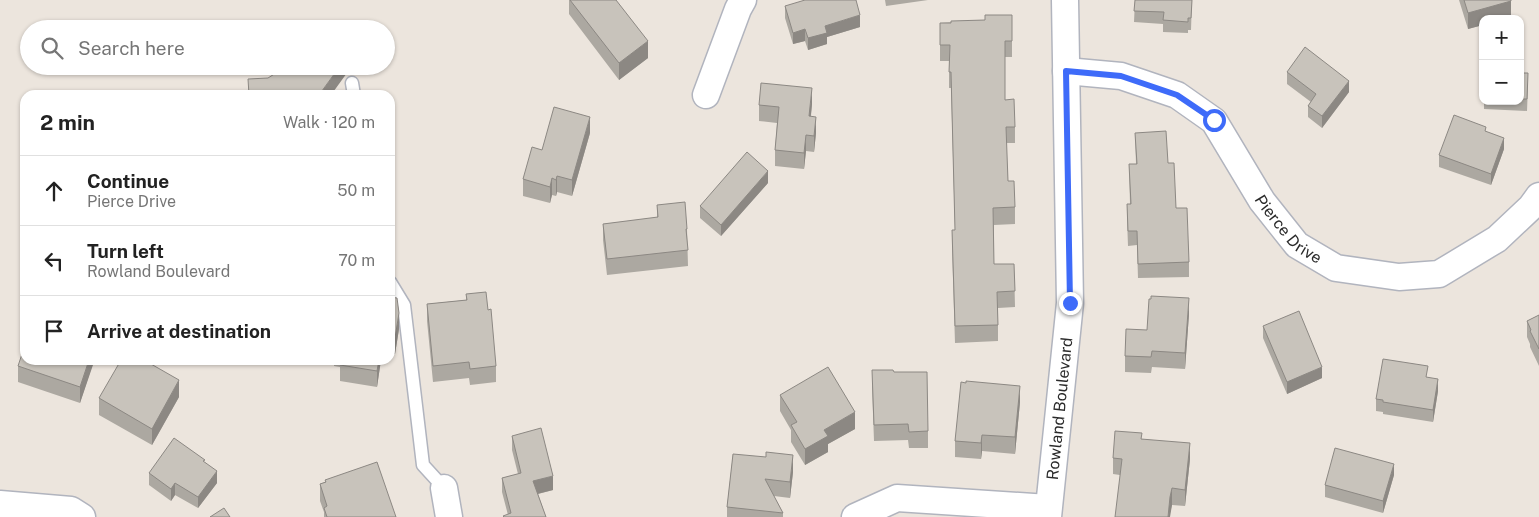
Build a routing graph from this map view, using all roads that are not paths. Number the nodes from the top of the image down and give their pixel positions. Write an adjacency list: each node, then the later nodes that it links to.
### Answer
1 (743, 0): 4 (street)
2 (1065, 0): 3 (street, Rowland Boulevard)
3 (1066, 71): 5 (street, Pierce Drive); 9 (street, Rowland Boulevard)
4 (706, 95)
5 (1539, 196)
6 (395, 290): 7 (lane)
7 (444, 488): 11 (street)
8 (0, 504): 10 (street)
9 (1048, 512): 12 (street)
10 (82, 517)
11 (449, 517)
12 (855, 517)

